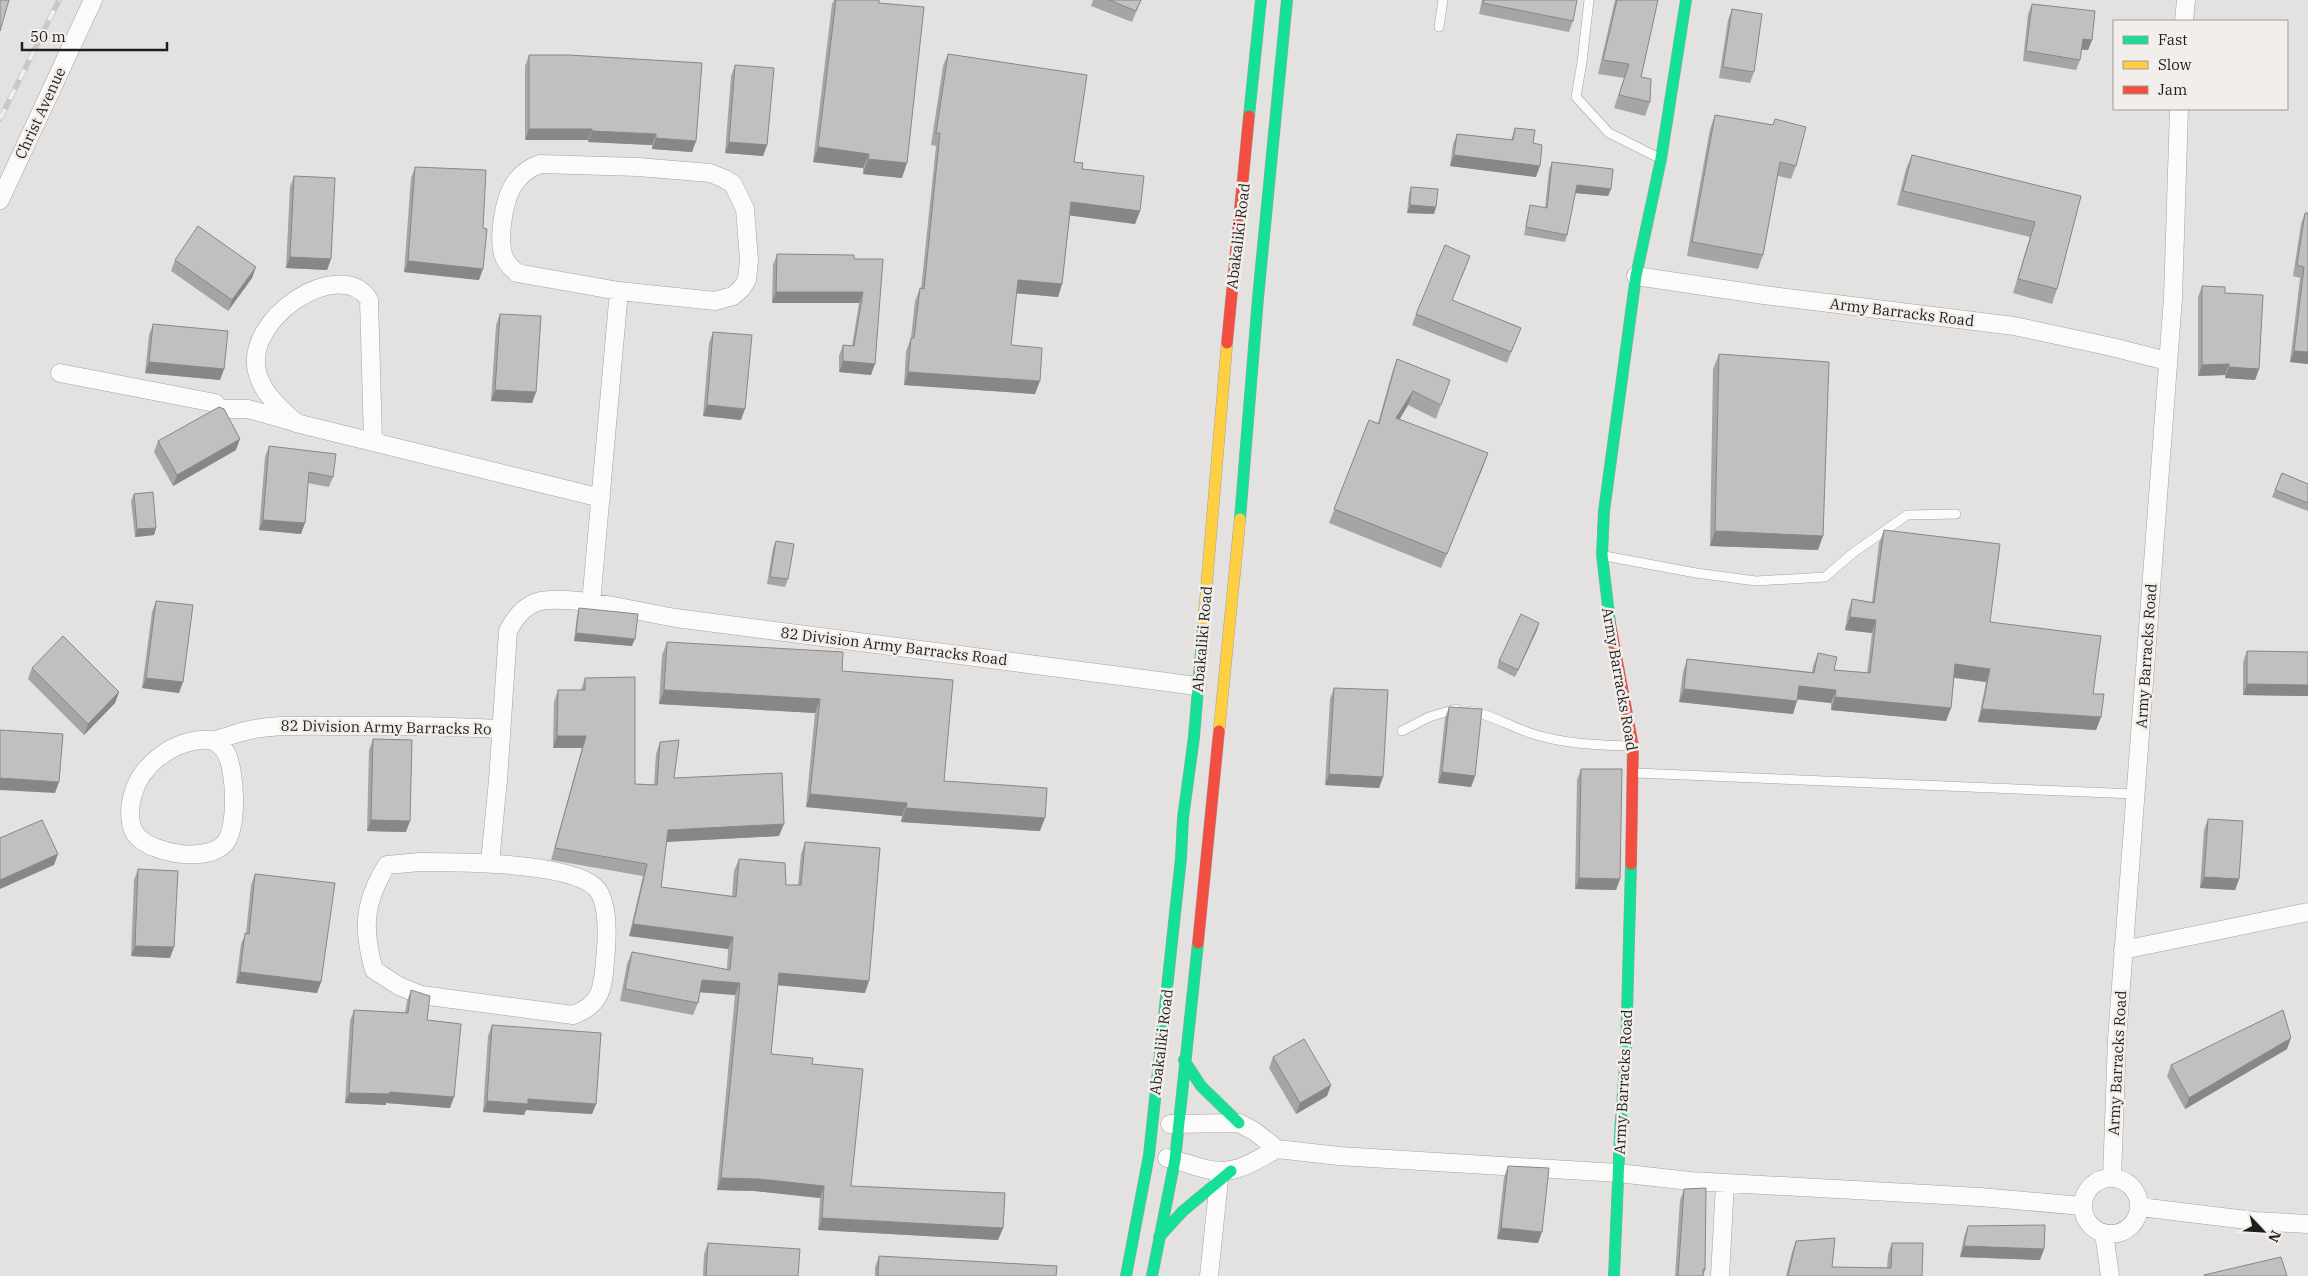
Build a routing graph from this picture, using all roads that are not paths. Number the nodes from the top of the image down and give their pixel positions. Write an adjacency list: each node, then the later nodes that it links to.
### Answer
1 (93, 0): 12 (street, Christ Avenue)
2 (1261, 0): 23 (main road, Abakaliki Road)
3 (1287, 0): 33 (main road, Abakaliki Road)
4 (1443, 0): 9 (lane)
5 (1589, 0): 11 (lane)
6 (1686, 0): 11 (main road, Army Barracks Road)
7 (2186, 0): 8 (street)
8 (2184, 20)
9 (1439, 27)
10 (2180, 110): 15 (street, Army Barracks Road)
11 (1661, 159): 13 (main road, Army Barracks Road)
12 (0, 200)
13 (1636, 276): 15 (street, Army Barracks Road); 21 (main road, Army Barracks Road)
14 (619, 291): 14 (street); 19 (street)
15 (2167, 361): 29 (street, Army Barracks Road)
16 (60, 373): 17 (street)
17 (296, 423): 18 (street); 18 (street)
18 (373, 440): 19 (street)
19 (601, 498): 22 (street)
20 (1956, 514): 21 (lane)
21 (1602, 555): 27 (main road, Army Barracks Road)
22 (592, 603): 23 (street, 82 Division Army Barracks Road); 24 (street, 82 Division Army Barracks Road)
23 (1198, 686): 34 (main road, Abakaliki Road)
24 (501, 729): 26 (street, 82 Division Army Barracks Ro); 30 (street, 82 Division Army Barracks Road)
25 (1402, 731): 27 (lane)
26 (214, 741): 26 (street, 82 Division Army Barracks Ro)
27 (1633, 746): 28 (main road, Army Barracks Road)
28 (1634, 773): 29 (lane); 40 (main road, Army Barracks Road)
29 (2135, 794): 32 (street, Army Barracks Road)
30 (490, 862): 30 (street)
31 (2308, 912): 32 (street)
32 (2123, 950): 42 (street, Army Barracks Road)
33 (1184, 1060): 35 (main road); 36 (main road, Abakaliki Road)
34 (1153, 1123): 36 (street); 38 (main road, Abakaliki Road)
35 (1239, 1123): 36 (street); 37 (street)
36 (1178, 1124): 39 (main road, Abakaliki Road)
37 (1277, 1149): 40 (street, Army Barracks Road); 41 (street)
38 (1149, 1155): 39 (street); 49 (main road, Abakaliki Road)
39 (1174, 1160): 41 (street); 48 (main road, Abakaliki Road)
40 (1618, 1174): 43 (street, Army Barracks Road); 52 (main road, Army Barracks Road)
41 (1225, 1175): 48 (main road); 51 (street)
42 (2112, 1177): 44 (street); 45 (street)
43 (1725, 1183): 44 (street, Army Barracks Road); 53 (street)
44 (2082, 1206): 47 (street)
45 (2140, 1207): 46 (street); 47 (street)
46 (2308, 1224)
47 (2104, 1233): 54 (street)
48 (1159, 1237): 50 (main road, Abakaliki Road)
49 (1126, 1276)
50 (1152, 1276)
51 (1209, 1276)
52 (1614, 1276)
53 (1720, 1276)
54 (2110, 1276)

